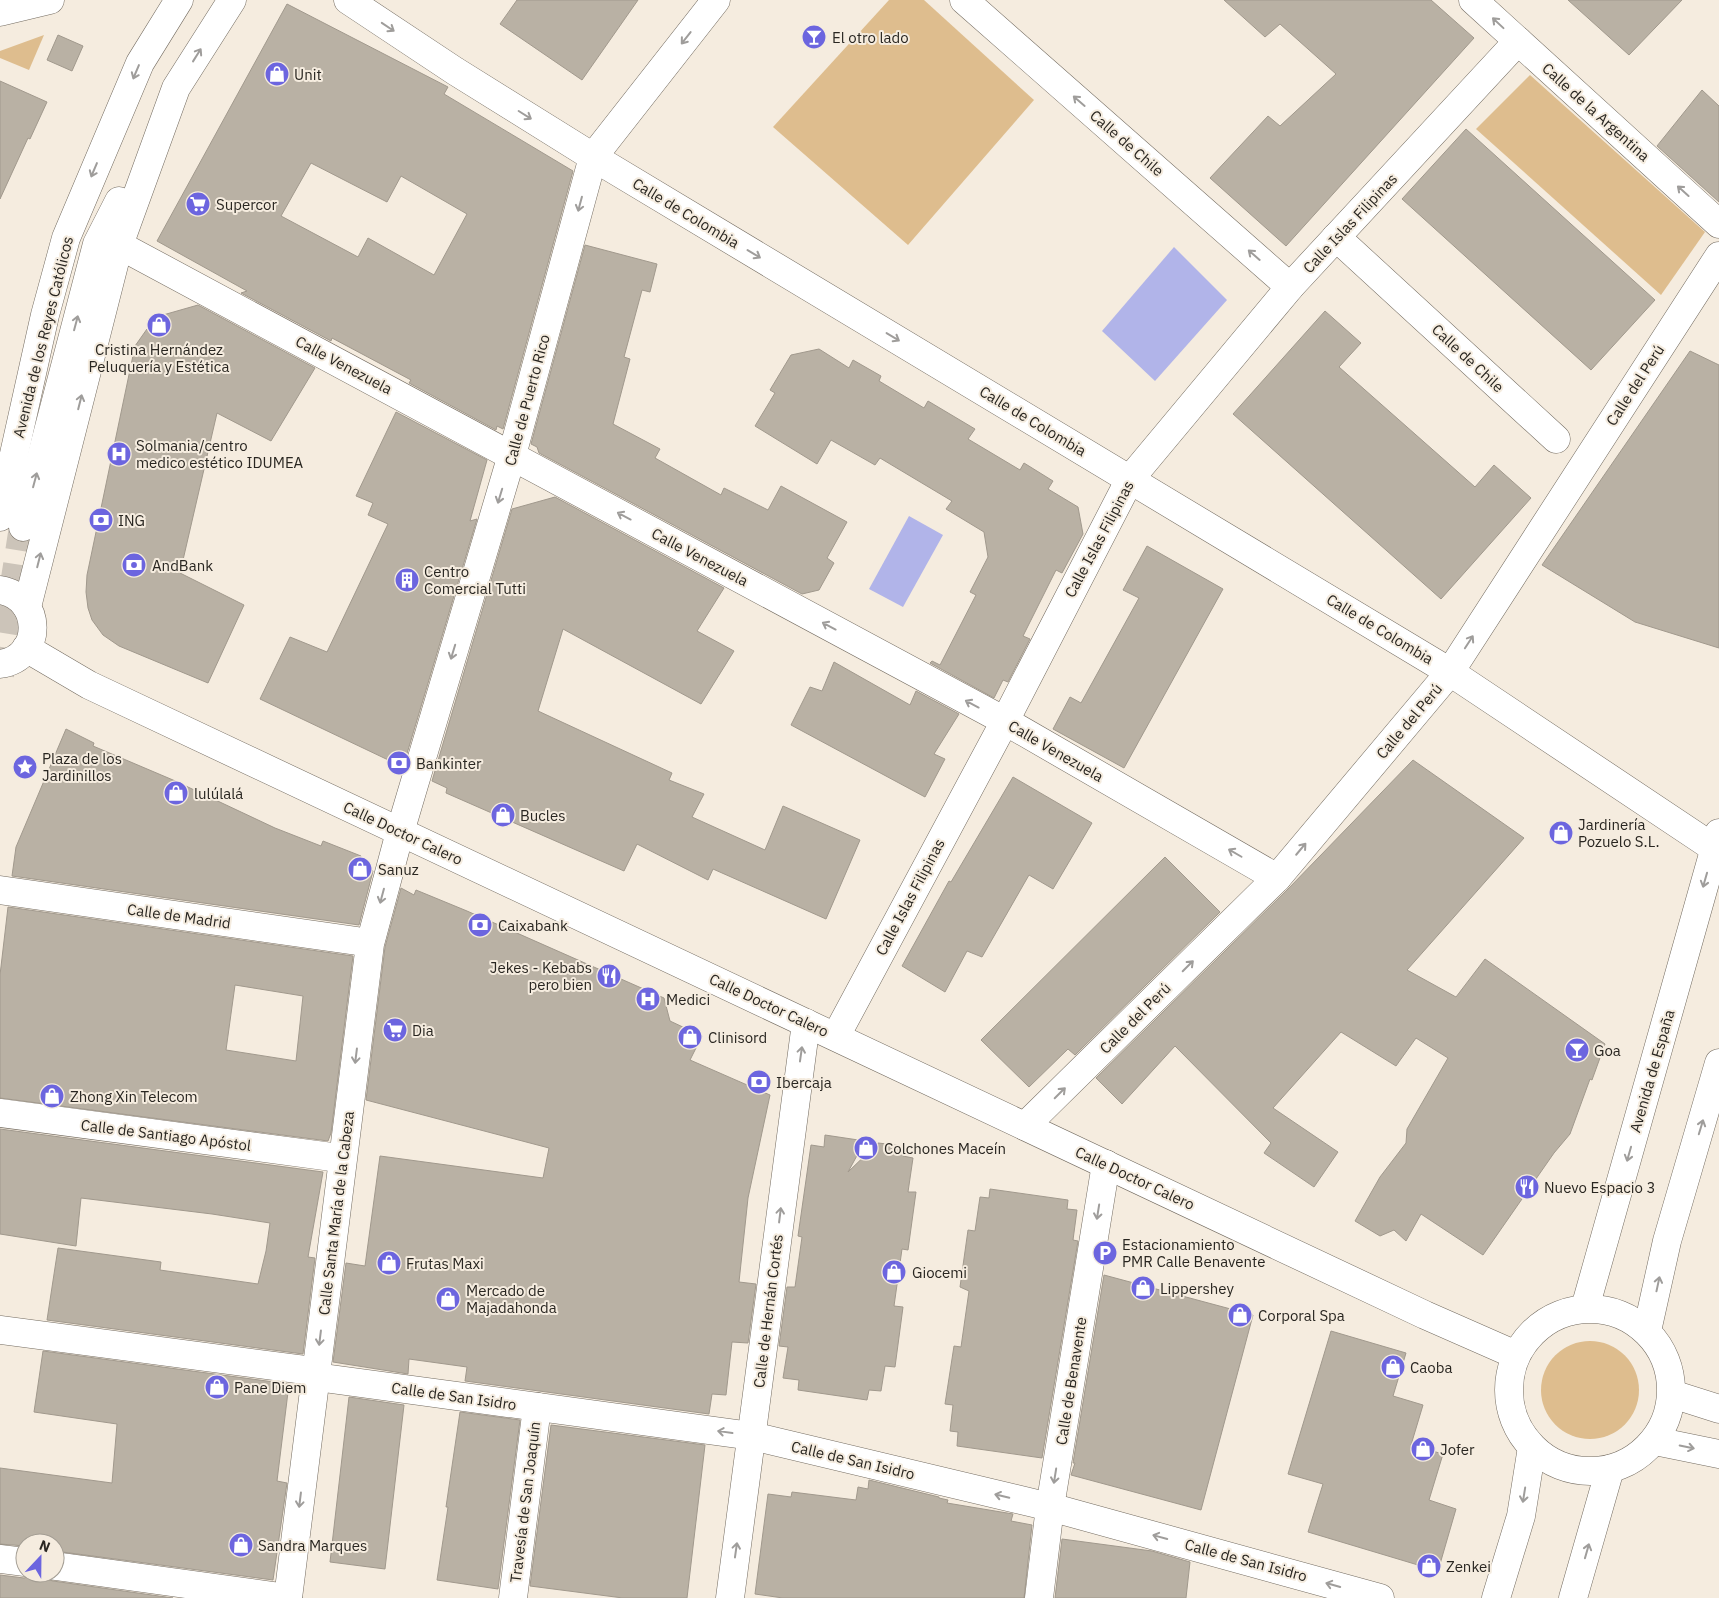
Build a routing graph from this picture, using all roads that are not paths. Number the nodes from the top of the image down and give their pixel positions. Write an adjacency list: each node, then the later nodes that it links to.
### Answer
1 (50, 0): 8 (street)
2 (179, 0): 20 (street, Avenida de los Reyes Católicos, one-way to 20)
3 (232, 0): 10 (street, Avenida de los Reyes Católicos, one-way to 3)
4 (348, 0): 11 (street, Calle de Colombia, one-way to 11)
5 (716, 0): 11 (street, Calle de Puerto Rico, one-way to 11)
6 (964, 0): 16 (street, Calle de Chile, one-way to 6)
7 (1473, 0): 9 (street, Calle de la Argentina, one-way to 7)
8 (0, 12)
9 (1518, 41): 12 (street, Calle de la Argentina, one-way to 9); 13 (street, Calle Islas Filipinas)
10 (176, 88): 14 (street, Avenida de los Reyes Católicos); 20 (street, Avenida de los Reyes Católicos, one-way to 10)
11 (593, 157): 18 (street, Calle de Puerto Rico, one-way to 18); 19 (street, Calle de Colombia, one-way to 19)
12 (1719, 224)
13 (1336, 238): 16 (street, Calle Islas Filipinas); 17 (street, Calle de Chile)
14 (119, 245): 18 (street, Calle Venezuela); 22 (street, Avenida de los Reyes Católicos, one-way to 14)
15 (1719, 256): 25 (street, Calle del Perú, one-way to 15)
16 (1290, 287): 19 (street, Calle Islas Filipinas)
17 (1556, 439)
18 (512, 456): 26 (street, Calle Venezuela, one-way to 18); 27 (street, Calle de Puerto Rico, one-way to 27)
19 (1130, 479): 25 (street, Calle de Colombia); 26 (street, Calle Islas Filipinas)
20 (11, 522)
21 (0, 590): 22 (street)
22 (27, 607): 23 (street)
23 (26, 648): 24 (street); 27 (street, Calle Doctor Calero)
24 (0, 664)
25 (1450, 672): 28 (street, Calle de Colombia); 29 (street, Calle del Perú, one-way to 25)
26 (1005, 721): 29 (street, Calle Venezuela, one-way to 26); 33 (street, Calle Islas Filipinas)
27 (400, 832): 32 (street, Calle Doctor Calero); 43 (street, Calle Santa María de la Cabeza, one-way to 43)
28 (1717, 841): 39 (street, Avenida de España, one-way to 39)
29 (1277, 878): 36 (street, Calle del Perú, one-way to 29)
30 (0, 890): 31 (street, Calle de Madrid)
31 (357, 941)
32 (806, 1023): 33 (street, Calle Doctor Calero); 47 (street, Calle de Hernán Cortés, one-way to 32)
33 (836, 1036): 36 (street, Calle Doctor Calero)
34 (1719, 1064): 41 (street, one-way to 34)
35 (0, 1113): 37 (street, Calle de Santiago Apóstol)
36 (1025, 1126): 38 (street, Calle Doctor Calero)
37 (332, 1157)
38 (1106, 1164): 42 (street, Calle Doctor Calero); 52 (street, Calle de Benavente, one-way to 52)
39 (1585, 1308): 41 (street); 42 (street)
40 (0, 1330): 43 (street, Calle de San Isidro)
41 (1647, 1331): 44 (street)
42 (1516, 1355): 49 (street)
43 (310, 1373): 45 (street, Calle de San Isidro); 56 (street, Calle Santa María de la Cabeza, one-way to 56)
44 (1672, 1394): 46 (street); 48 (street)
45 (537, 1407): 47 (street, Calle de San Isidro, one-way to 45); 57 (street, Travesía de San Joaquín)
46 (1719, 1409)
47 (752, 1436): 52 (street, Calle de San Isidro, one-way to 47); 58 (street, Calle de Hernán Cortés, one-way to 47)
48 (1654, 1440): 50 (street, one-way to 50); 51 (street)
49 (1532, 1447): 51 (street); 61 (street, one-way to 61)
50 (1719, 1454)
51 (1610, 1469): 62 (street, one-way to 51)
52 (1050, 1507): 59 (street, Calle de Benavente); 60 (street, Calle de San Isidro, one-way to 52)
53 (0, 1558): 54 (street)
54 (15, 1560)
55 (65, 1567): 56 (street)
56 (289, 1598)
57 (513, 1598)
58 (730, 1598)
59 (1039, 1598)
60 (1380, 1598)
61 (1496, 1598)
62 (1573, 1598)

